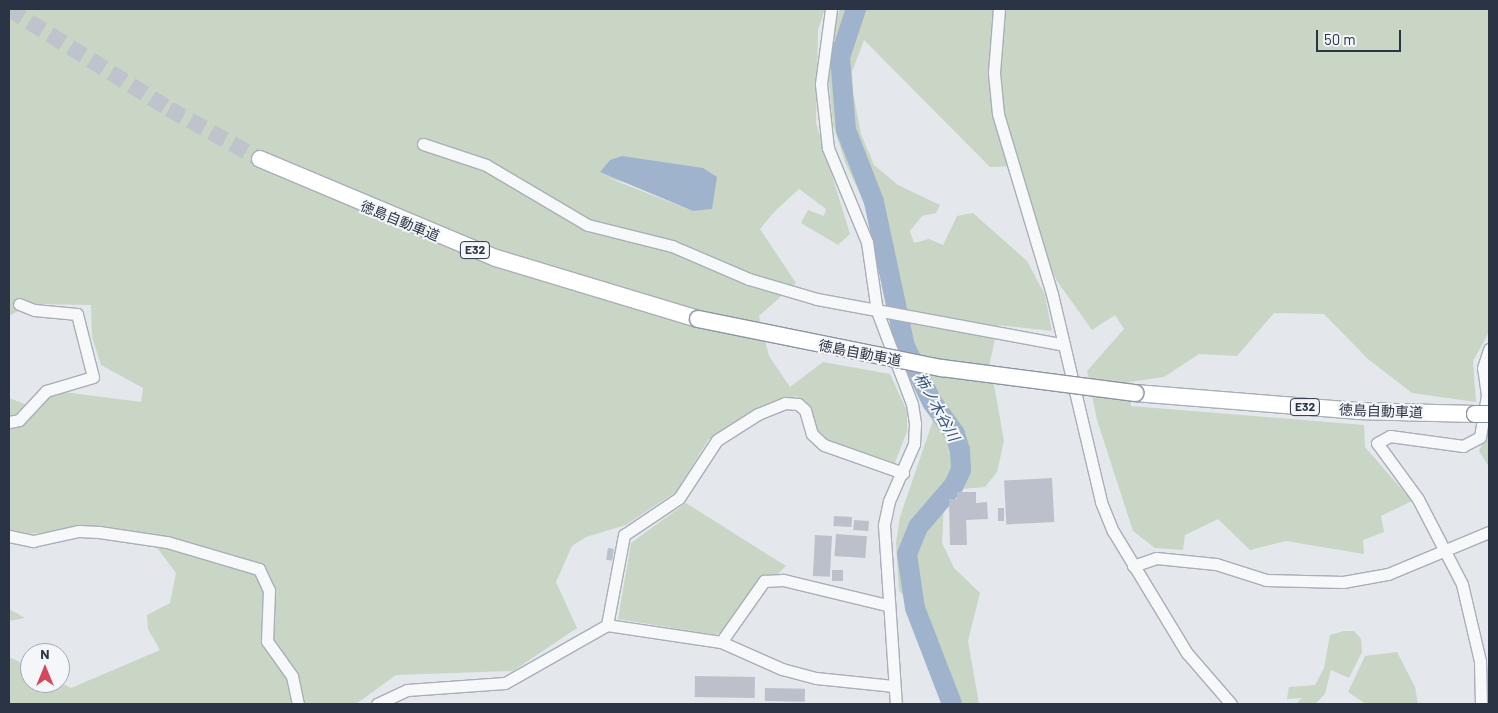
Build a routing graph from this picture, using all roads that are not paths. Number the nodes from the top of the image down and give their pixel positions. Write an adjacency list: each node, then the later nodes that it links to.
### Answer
1 (830, 9): 6 (street)
2 (999, 9): 7 (street)
3 (423, 144): 6 (street)
4 (260, 159): 9 (highway, 徳島自動車道 / E32, bridge)
5 (20, 304): 10 (street)
6 (877, 311): 7 (street); 11 (street)
7 (1064, 345): 15 (street)
8 (1489, 350): 14 (street)
9 (1482, 414)
10 (9, 422)
11 (903, 473): 16 (street); 17 (street)
12 (1489, 532): 14 (street)
13 (9, 536): 20 (street)
14 (1445, 552): 15 (street); 24 (street)
15 (1133, 566): 23 (street)
16 (886, 605): 18 (street); 19 (street)
17 (608, 625): 18 (street); 21 (street)
18 (721, 642): 19 (street)
19 (893, 686): 22 (street)
20 (298, 704)
21 (378, 704)
22 (896, 704)
23 (1230, 704)
24 (1481, 704)

